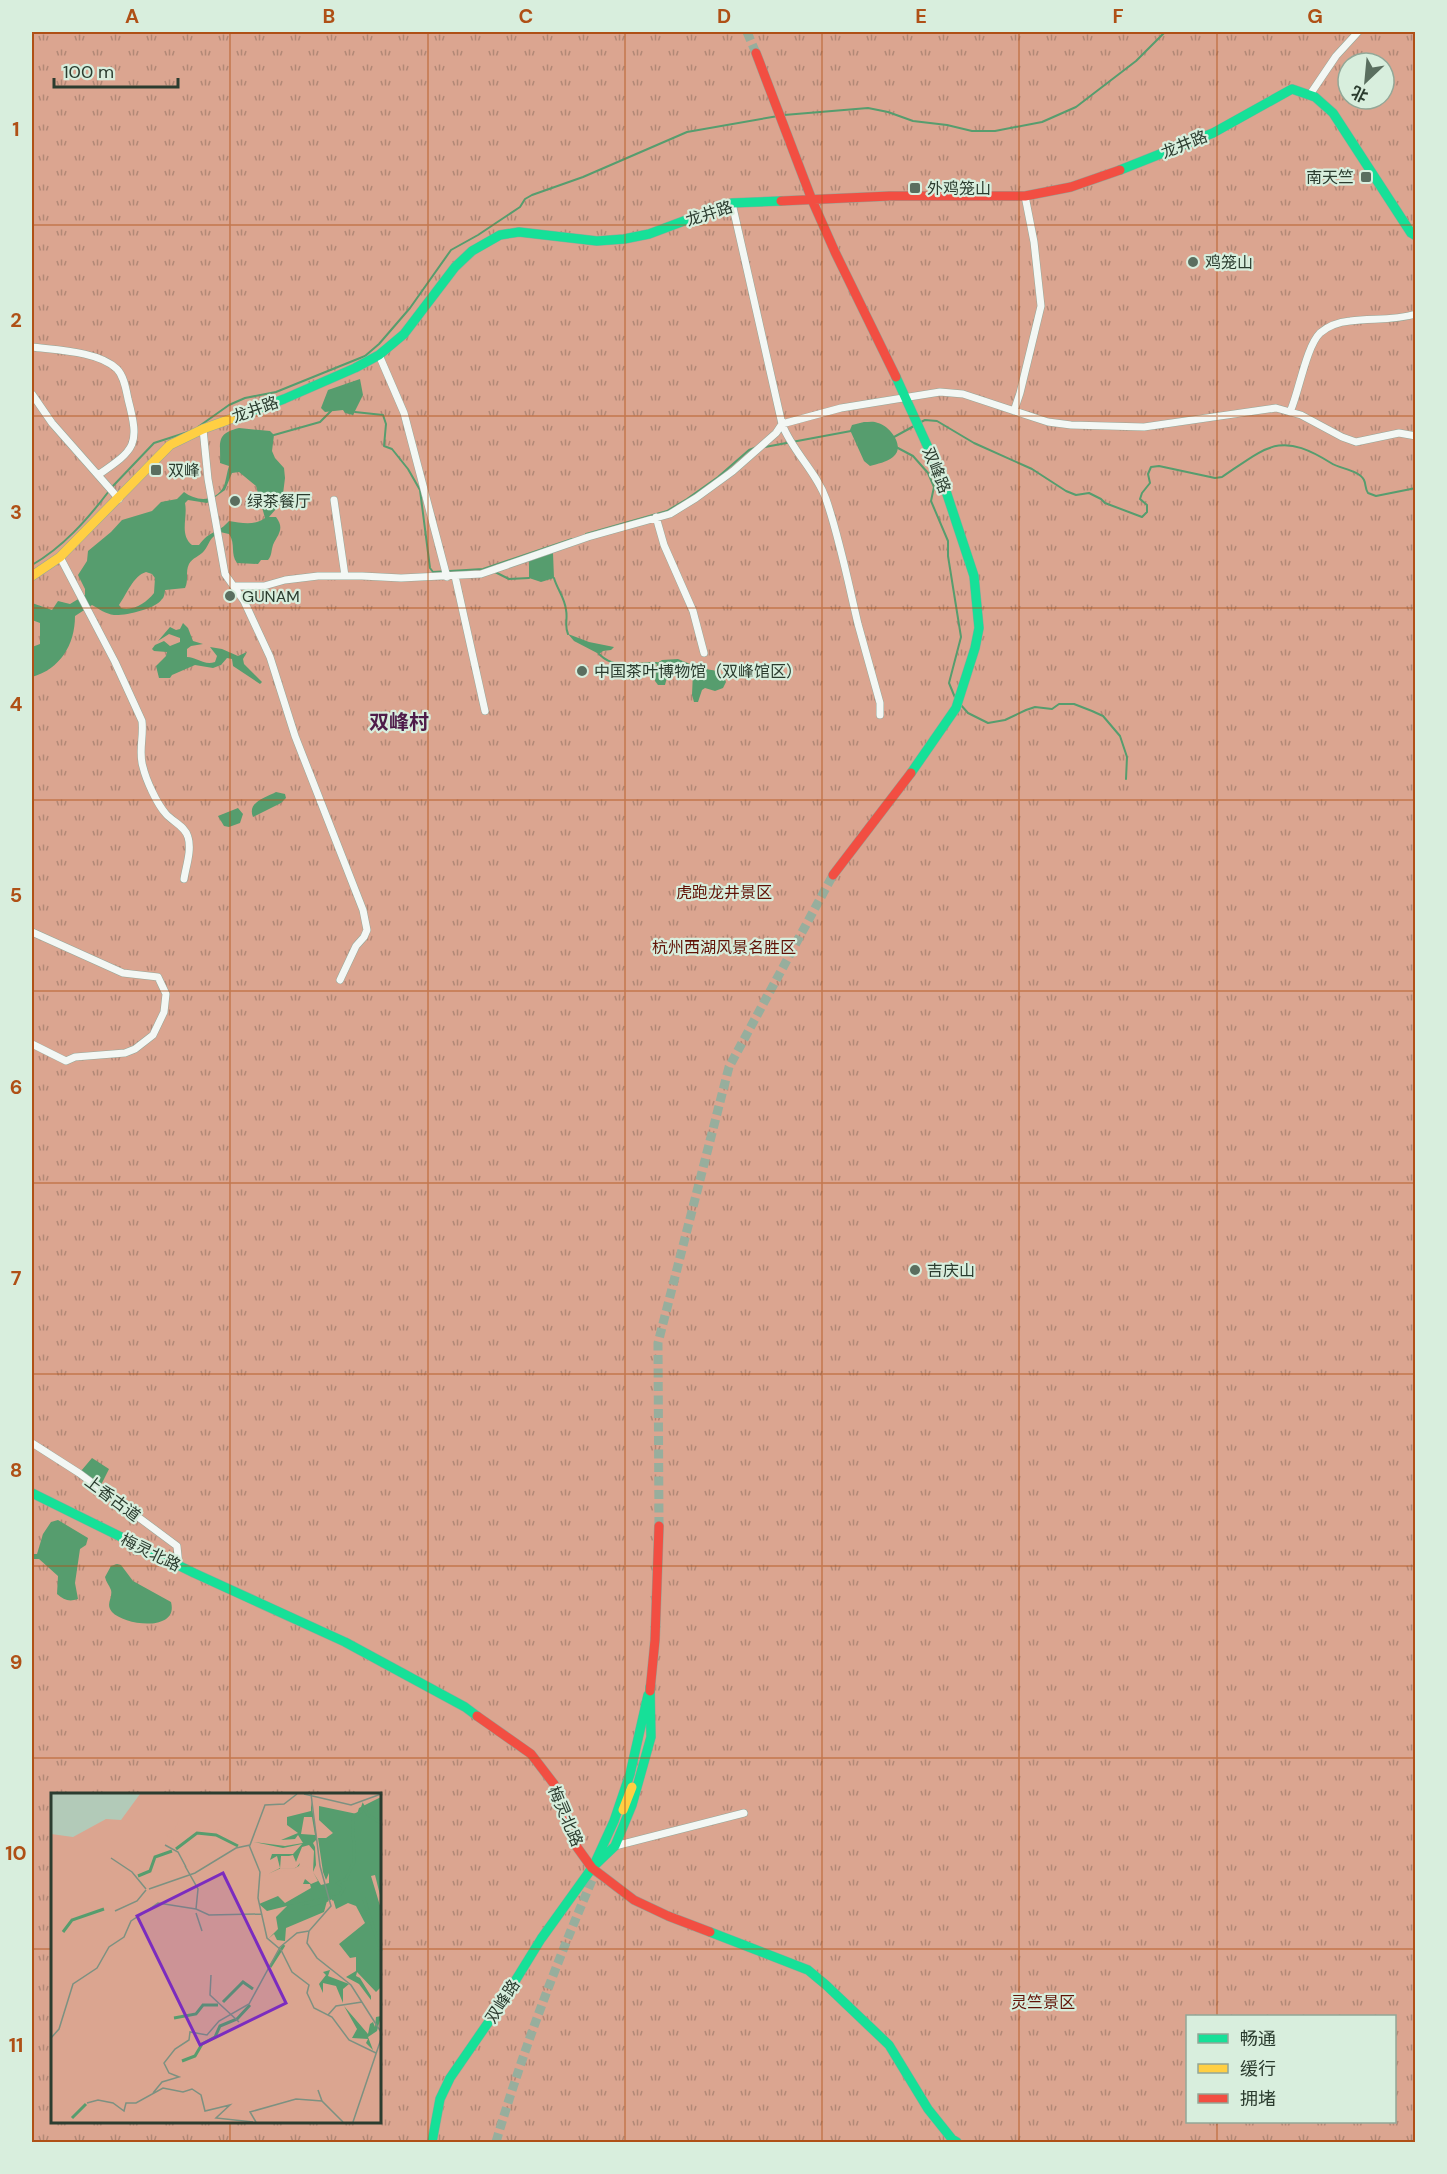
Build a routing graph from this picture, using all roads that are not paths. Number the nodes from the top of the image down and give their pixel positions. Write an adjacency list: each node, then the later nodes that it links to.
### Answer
1 (1358, 32): 3 (street)
2 (756, 53): 5 (street, 双峰路)
3 (1311, 93): 4 (street, 龙井路); 7 (street)
4 (1025, 196): 5 (street, 龙井路); 13 (street)
5 (812, 200): 6 (street, 龙井路); 12 (street, 双峰路)
6 (732, 203): 10 (street, 龙井路); 15 (street)
7 (1416, 236)
8 (1416, 314): 14 (street)
9 (32, 347): 18 (street)
10 (379, 355): 16 (street, 龙井路); 23 (street)
11 (32, 394): 18 (street)
12 (906, 398): 13 (street); 15 (street); 30 (street, 双峰路)
13 (1014, 411): 14 (street)
14 (1290, 412): 17 (street)
15 (782, 424): 21 (street); 29 (street)
16 (203, 429): 19 (street, 龙井路); 26 (street)
17 (1416, 436)
18 (98, 475): 19 (street)
19 (113, 493): 22 (street, 龙井路)
20 (333, 500): 25 (street)
21 (656, 518): 23 (street); 27 (street)
22 (60, 557): 24 (street, 龙井路); 31 (street)
23 (448, 574): 25 (street); 28 (street)
24 (32, 576)
25 (345, 576): 26 (street)
26 (235, 586): 33 (street)
27 (704, 654)
28 (485, 711)
29 (880, 715)
30 (833, 875)
31 (184, 879)
32 (32, 932): 34 (street)
33 (340, 980)
34 (32, 1044)
35 (32, 1443): 38 (street, 上香古道)
36 (32, 1493): 38 (street, 梅灵北路)
37 (659, 1526): 39 (street)
38 (179, 1566): 43 (street, 梅灵北路)
39 (650, 1687): 40 (street); 42 (street); 43 (street)
40 (623, 1810)
41 (744, 1813): 42 (street)
42 (615, 1846): 43 (street)
43 (592, 1868): 44 (street, 双峰路); 45 (street, 梅灵北路)
44 (432, 2142)
45 (957, 2142)

